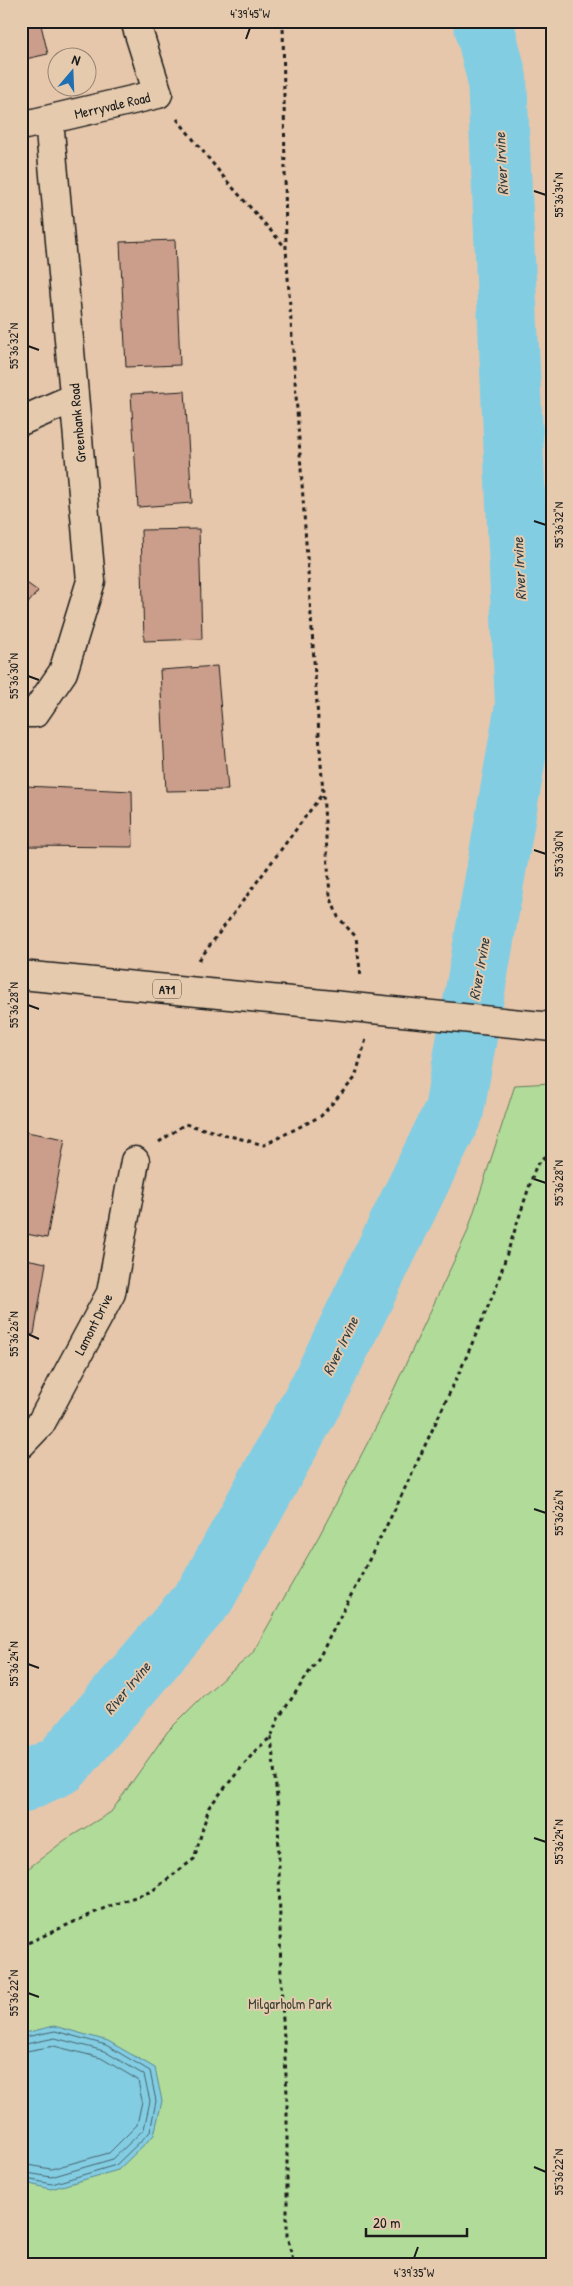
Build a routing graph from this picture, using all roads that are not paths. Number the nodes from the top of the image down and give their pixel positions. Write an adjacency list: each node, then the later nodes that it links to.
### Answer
1 (135, 21): 2 (street, Merryvale Road)
2 (49, 120): 3 (street, Merryvale Road); 4 (street, Greenbank Road)
3 (21, 126)
4 (74, 398): 5 (street); 6 (street, Greenbank Road)
5 (21, 421)
6 (28, 713)
7 (21, 975): 8 (street, A71, bridge)
8 (552, 1027)
9 (135, 1160): 10 (street, Lamont Drive)
10 (21, 1444)

